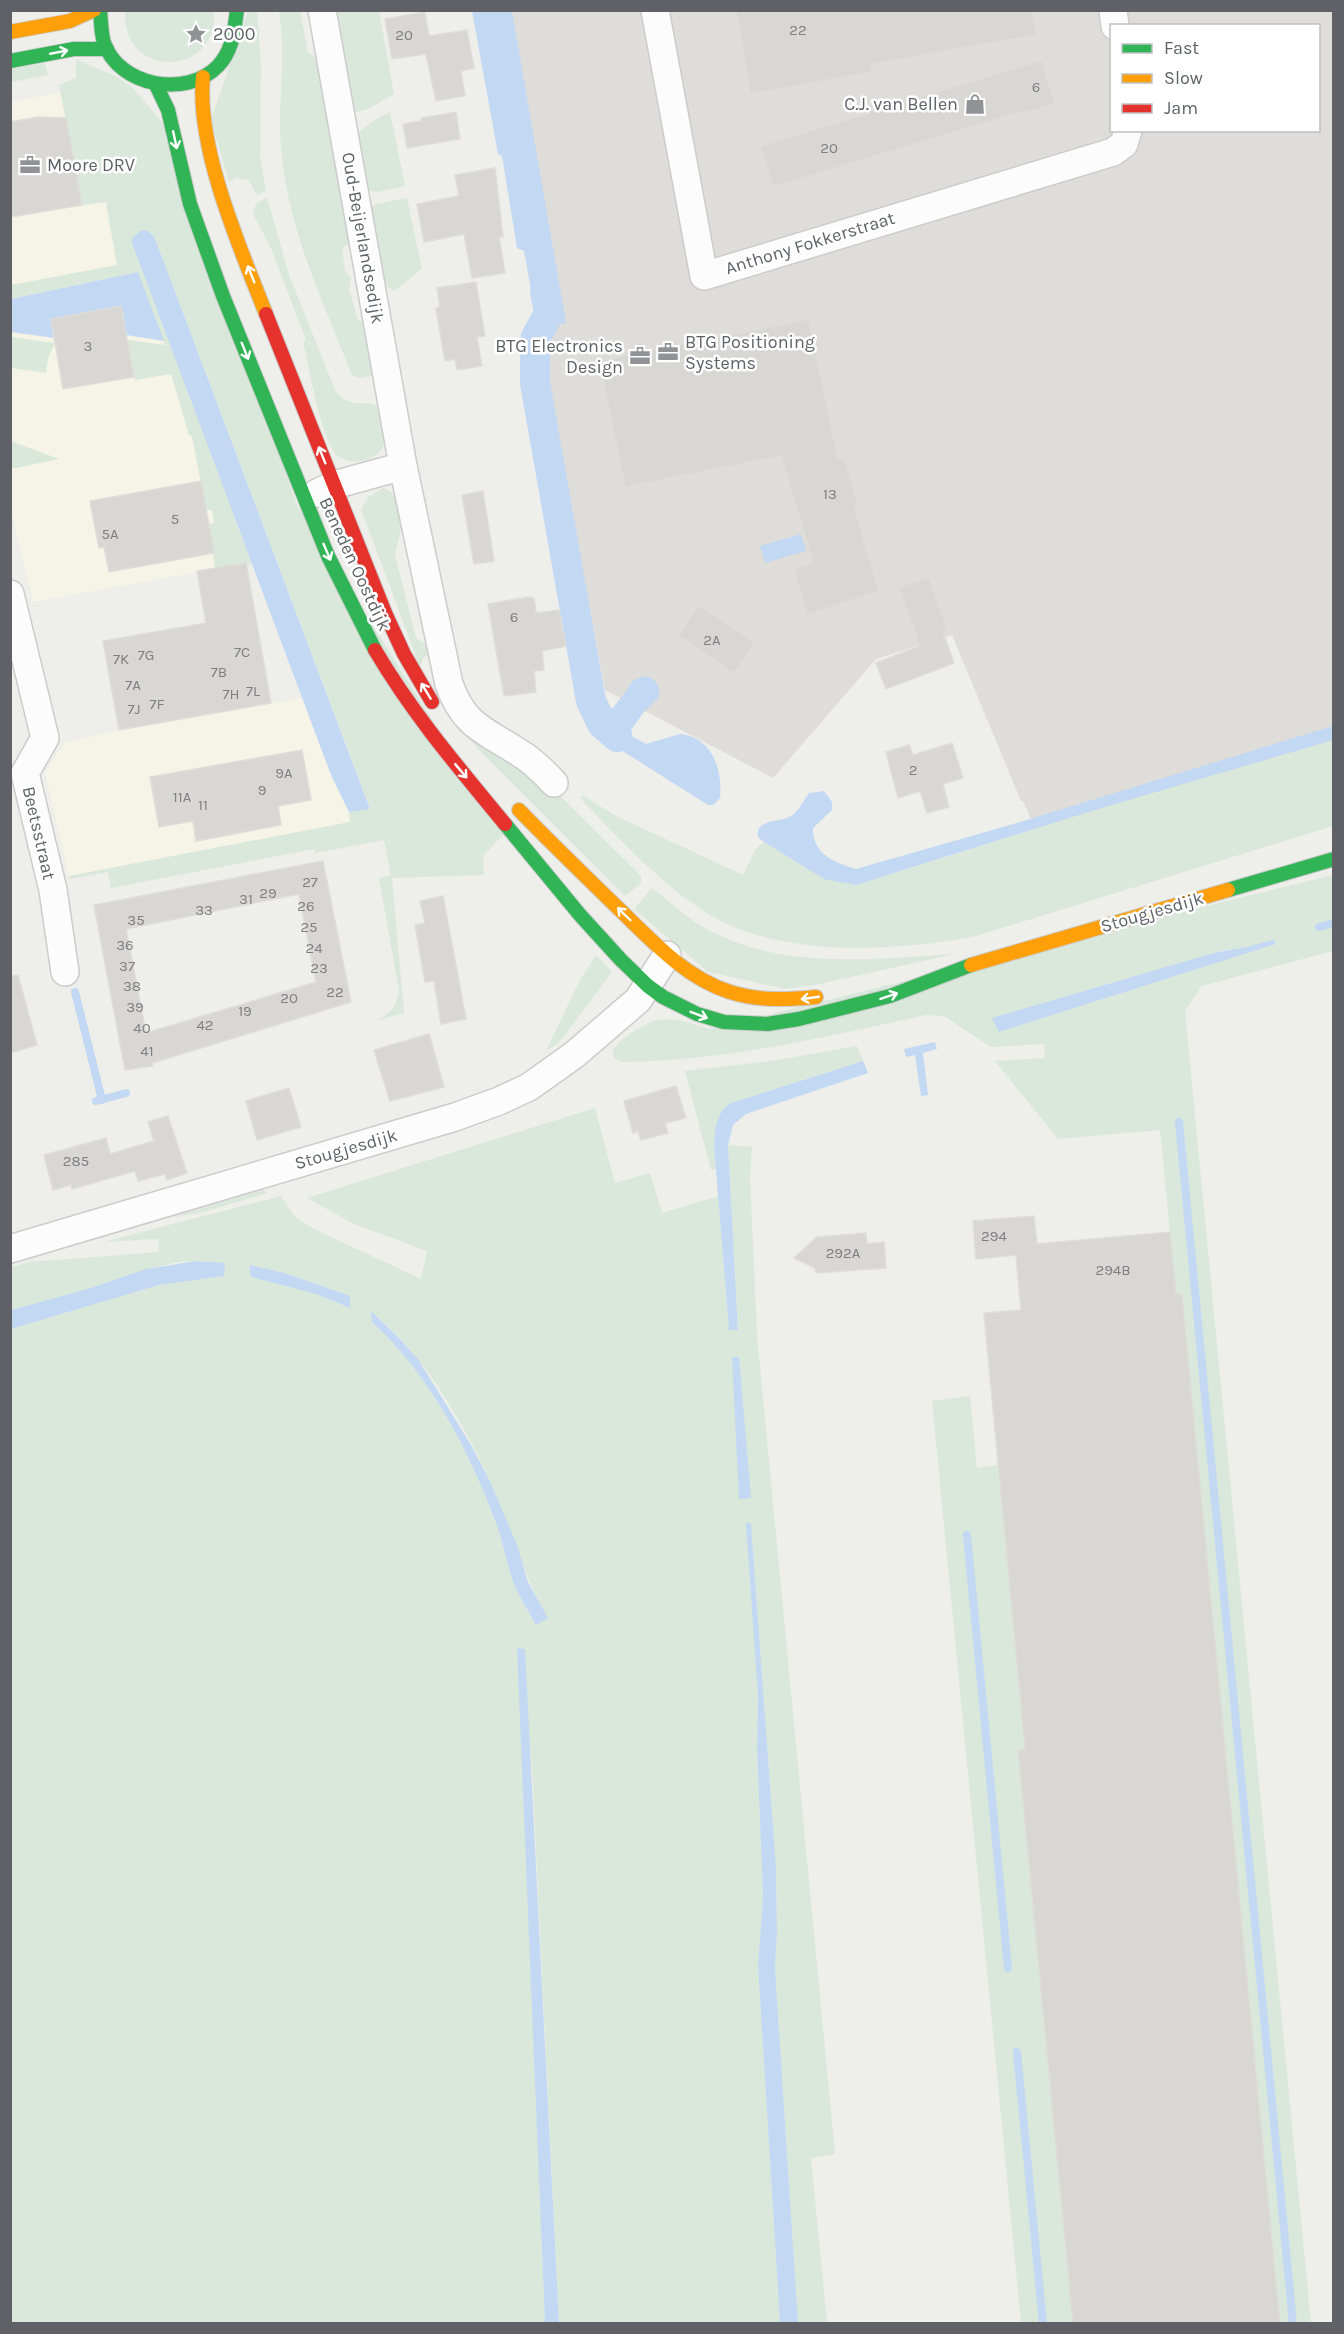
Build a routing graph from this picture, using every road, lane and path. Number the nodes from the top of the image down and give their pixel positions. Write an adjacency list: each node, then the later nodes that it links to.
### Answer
1 (94, 10): 6 (main road)
2 (100, 10): 7 (main road)
3 (237, 10): 9 (main road)
4 (322, 10): 12 (street, Oud-Beijerlandsedijk)
5 (655, 10): 11 (street, Anthony Fokkerstraat)
6 (10, 32)
7 (107, 49): 8 (main road, one-way to 7); 10 (main road)
8 (10, 61)
9 (203, 77): 10 (main road); 13 (main road, Beneden Oostdijk, one-way to 9)
10 (156, 85): 14 (main road, Beneden Oostdijk, one-way to 14)
11 (1127, 132)
12 (403, 466): 13 (street); 18 (street, Oud-Beijerlandsedijk)
13 (334, 485): 14 (street); 17 (main road, Beneden Oostdijk, one-way to 13)
14 (304, 498): 25 (main road, Beneden Oostdijk, one-way to 25)
15 (10, 594): 16 (street, Beetsstraat)
16 (16, 638): 23 (street, Beetsstraat)
17 (437, 710)
18 (554, 783)
19 (508, 799): 21 (main road, one-way to 19)
20 (1334, 859): 22 (main road, Stougjesdijk)
21 (667, 955): 25 (street, Stougjesdijk); 26 (main road, one-way to 21)
22 (970, 964): 24 (main road, Stougjesdijk); 25 (main road, Stougjesdijk, one-way to 22)
23 (65, 972)
24 (905, 975)
25 (648, 986): 27 (street, Stougjesdijk)
26 (825, 996)
27 (10, 1249)

